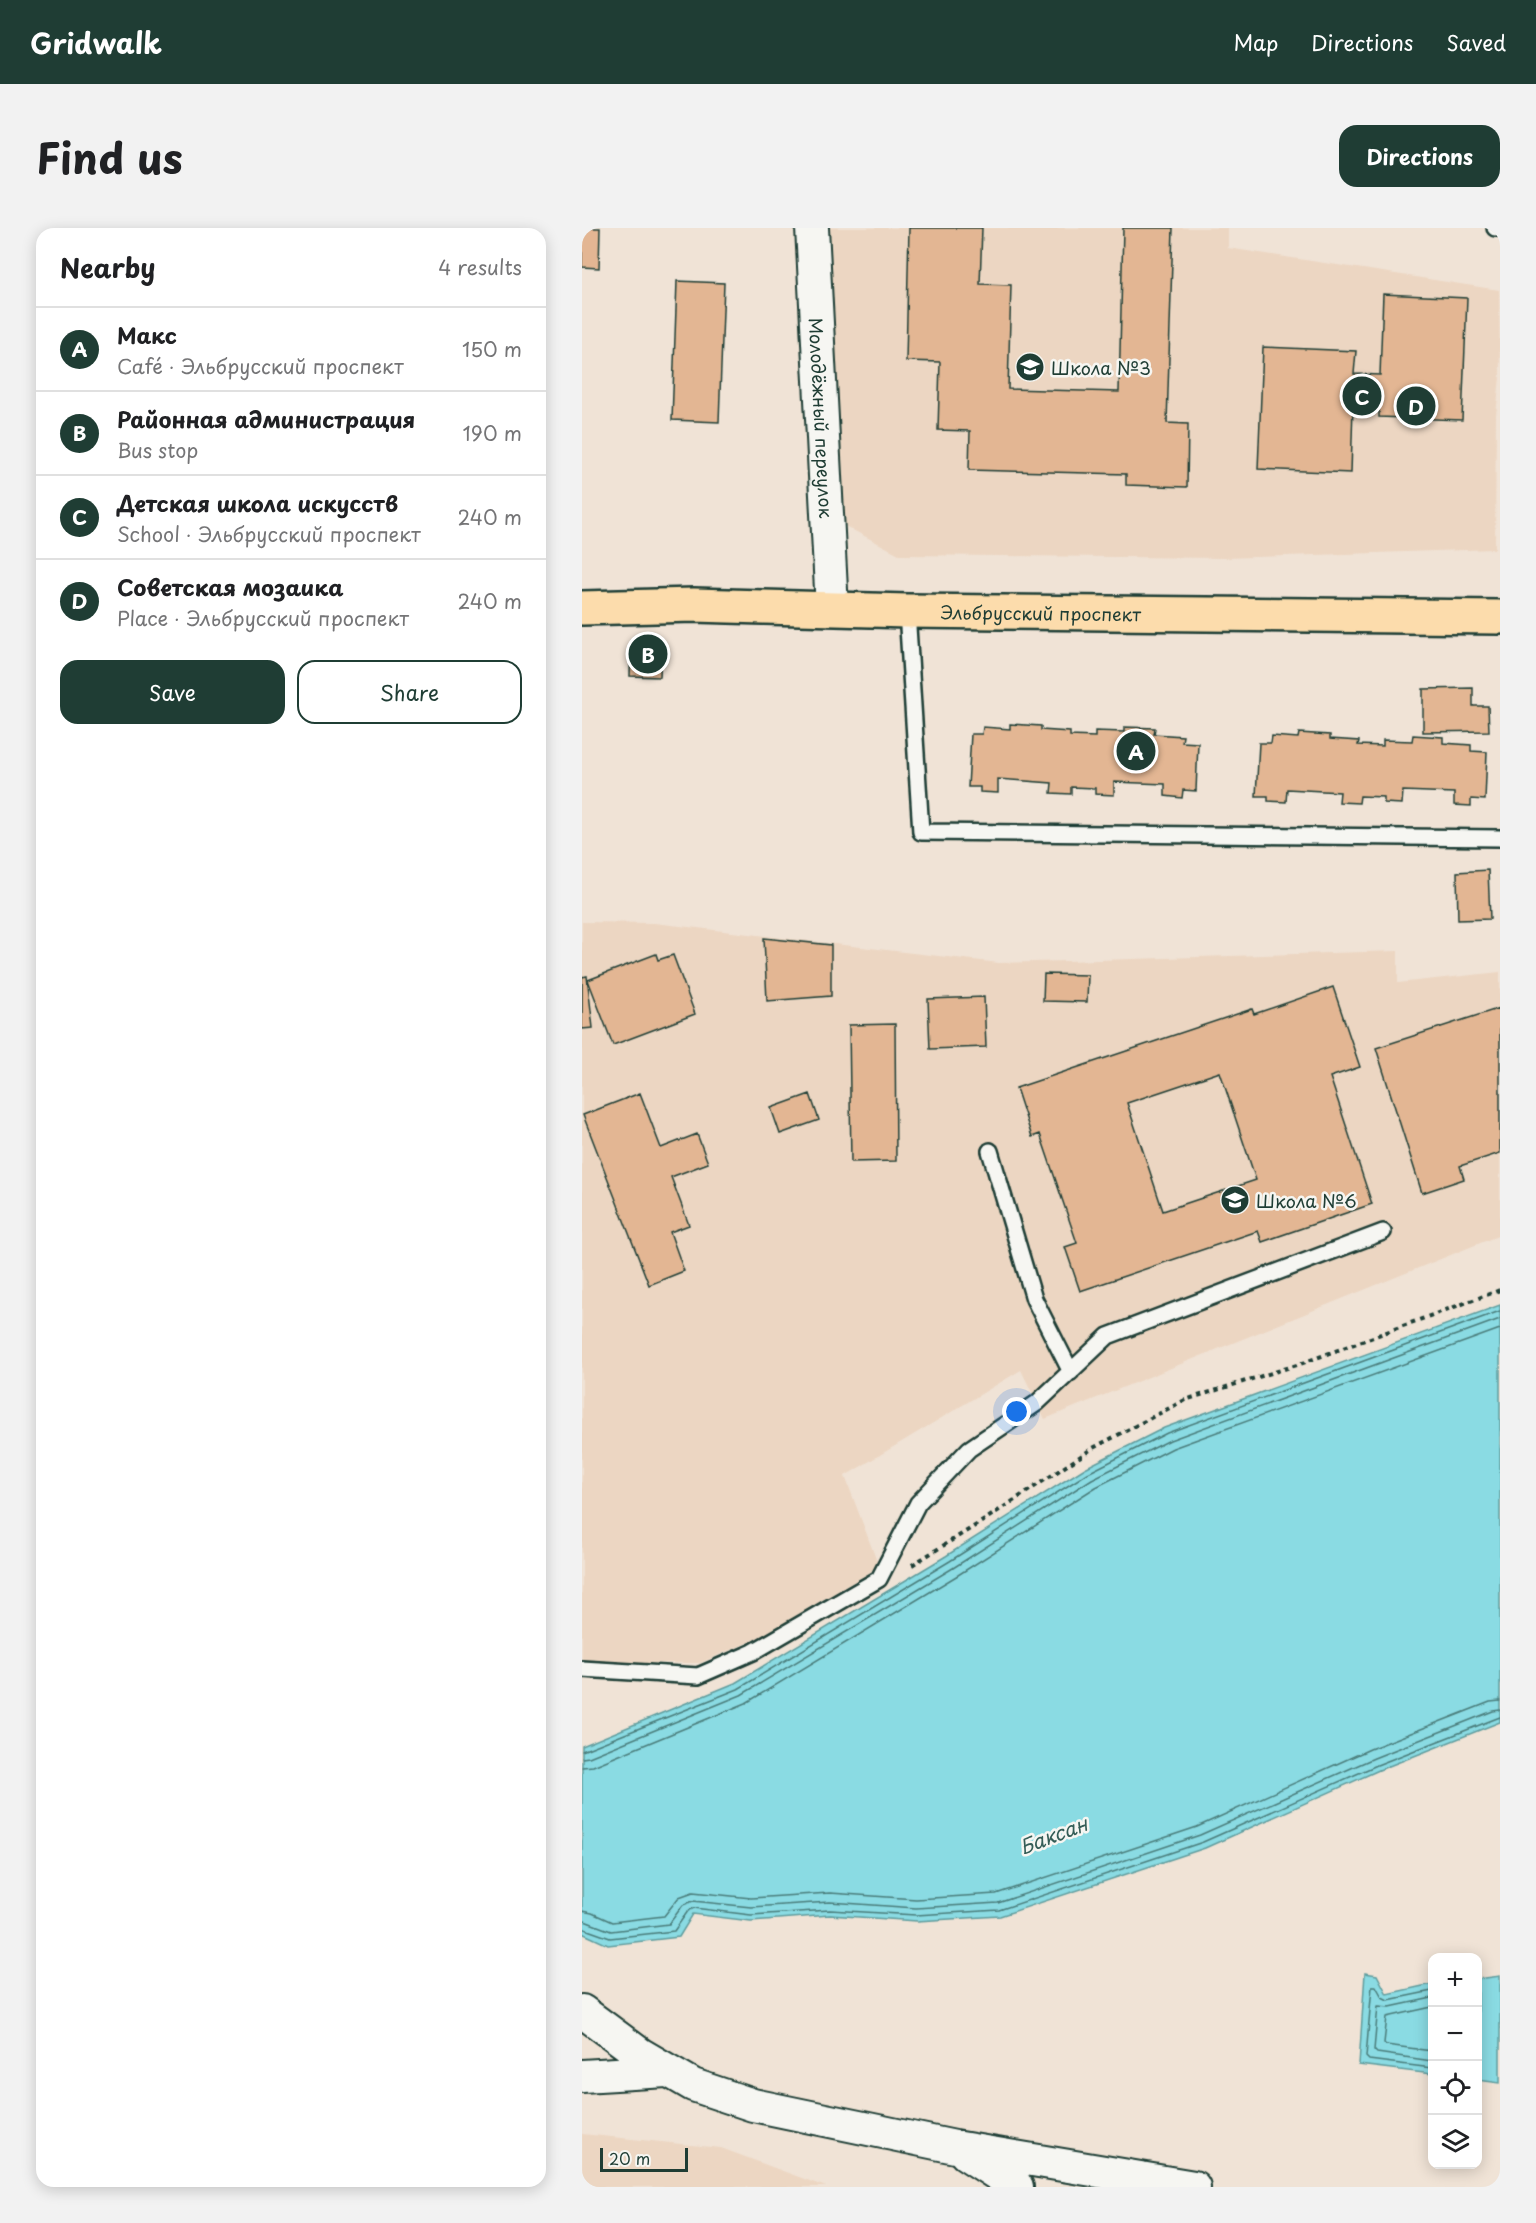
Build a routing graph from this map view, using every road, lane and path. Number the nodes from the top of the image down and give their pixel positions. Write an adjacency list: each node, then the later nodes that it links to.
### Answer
1 (812, 228): 5 (street, Молодёжный переулок)
2 (1495, 228): 3 (lane)
3 (1500, 228)
4 (582, 608): 5 (main road, Эльбрусский проспект)
5 (832, 609): 6 (main road, Эльбрусский проспект)
6 (907, 610): 7 (main road, Эльбрусский проспект); 8 (lane)
7 (1500, 617)
8 (1500, 838)
9 (990, 1151): 12 (lane)
10 (1383, 1232): 12 (lane)
11 (1500, 1290): 13 (path)
12 (1071, 1372): 13 (lane)
13 (879, 1579): 14 (lane)
14 (582, 1670)
15 (582, 2011): 16 (street)
16 (667, 2071): 17 (street); 18 (street)
17 (582, 2076)
18 (955, 2147): 19 (street); 20 (street)
19 (1017, 2187)
20 (1194, 2187)

